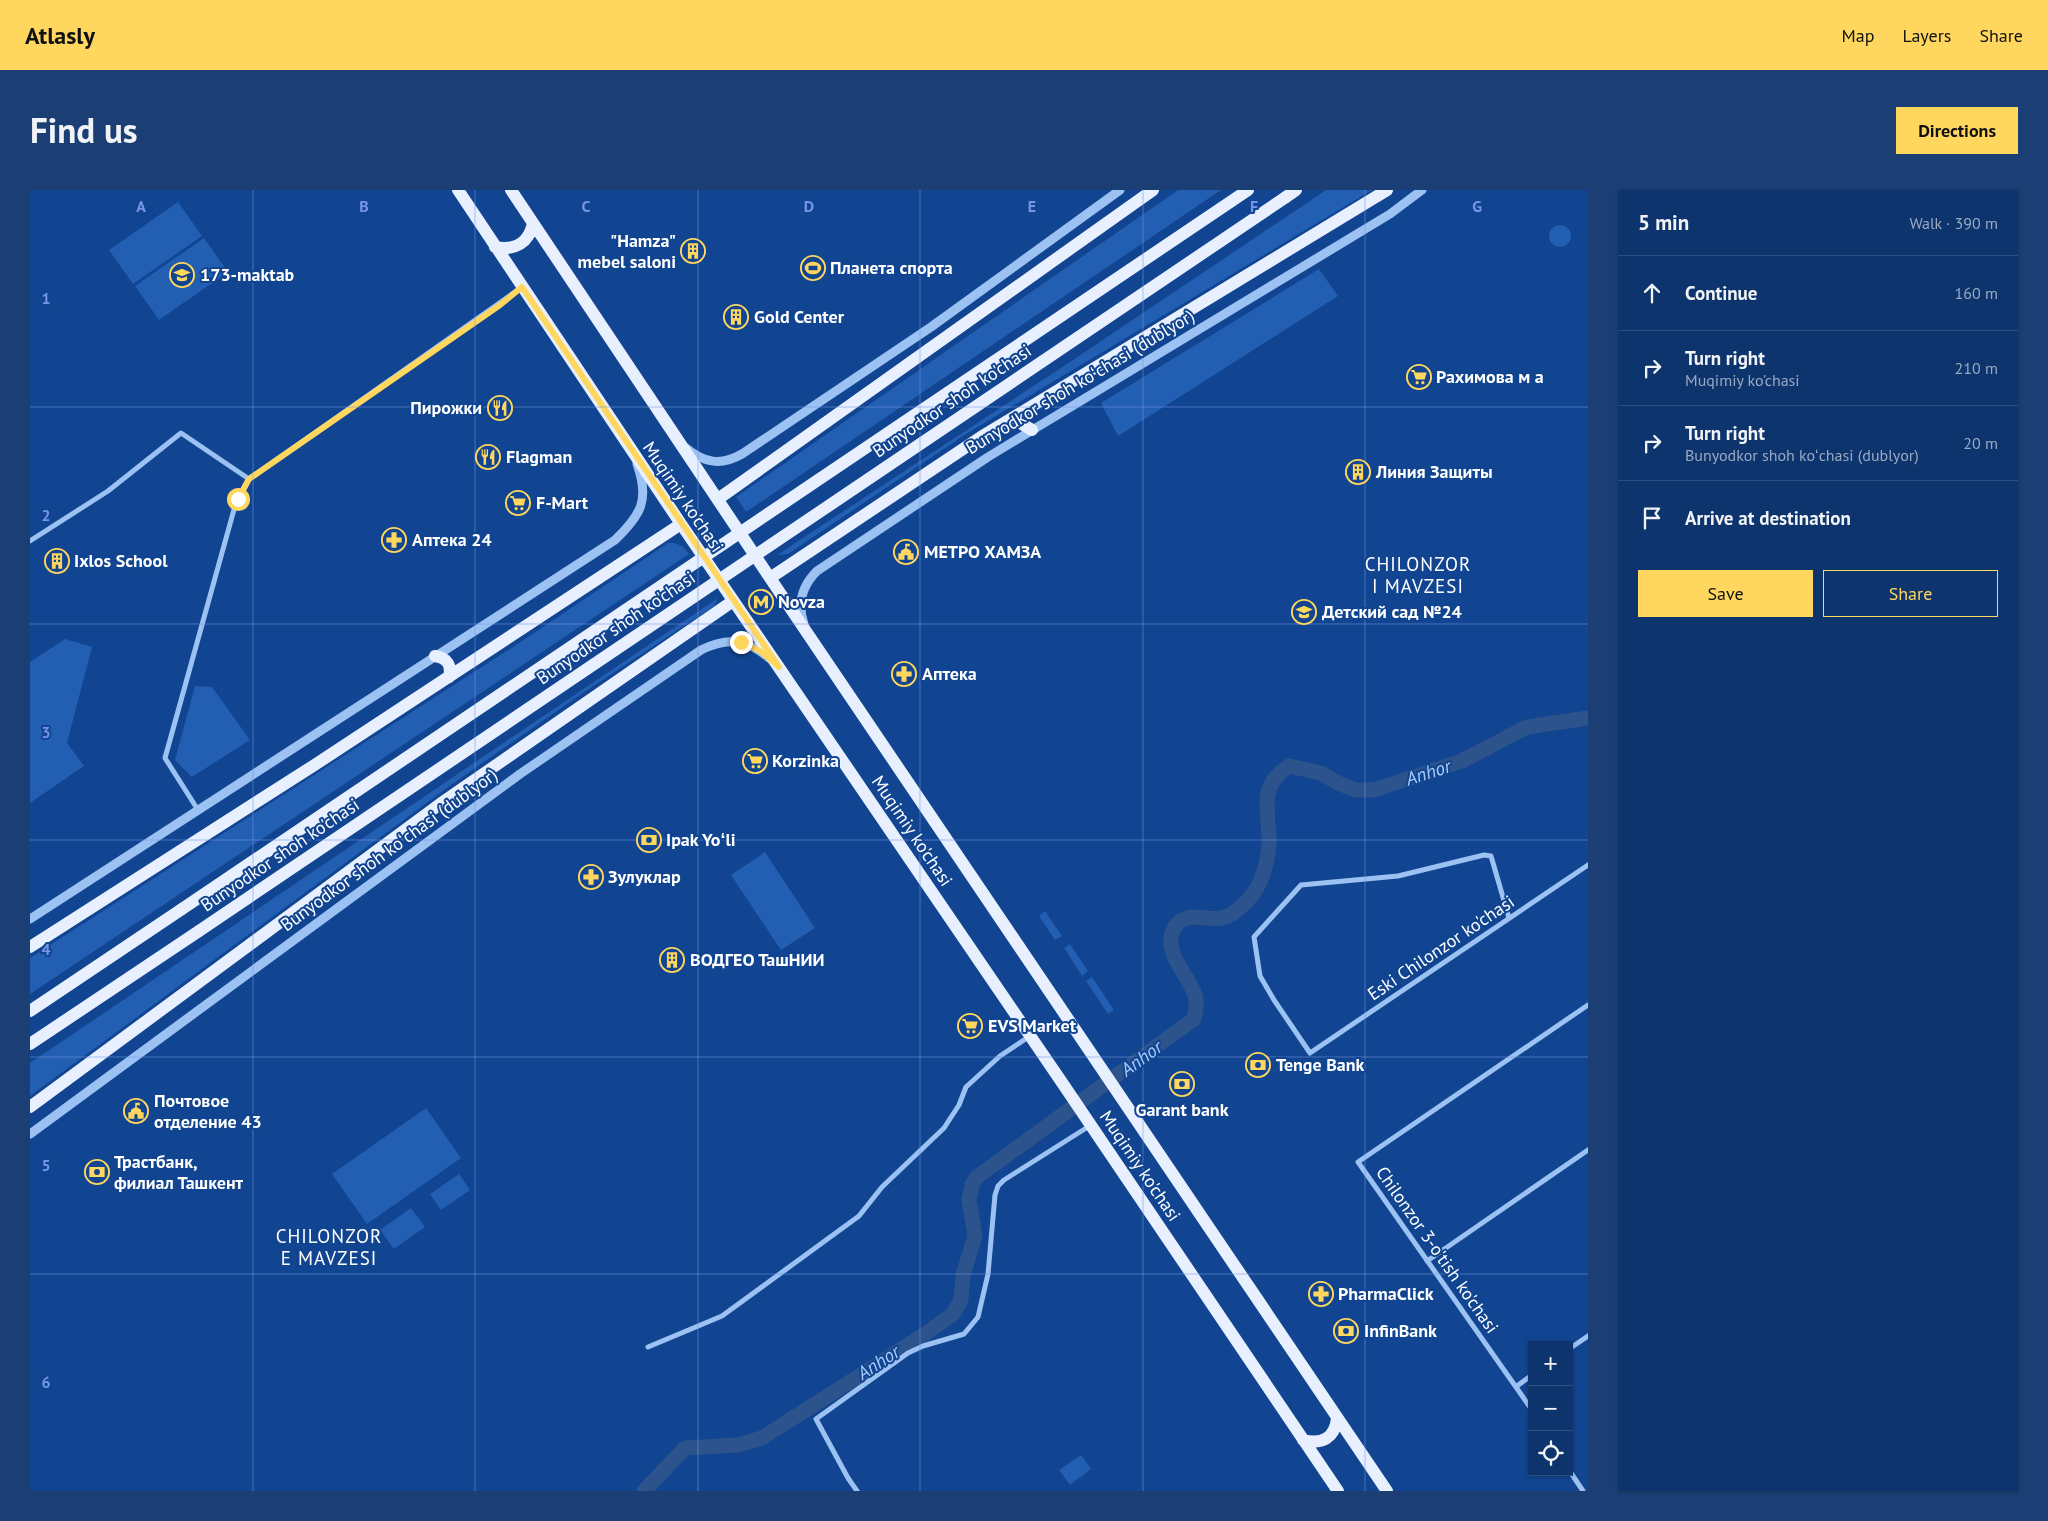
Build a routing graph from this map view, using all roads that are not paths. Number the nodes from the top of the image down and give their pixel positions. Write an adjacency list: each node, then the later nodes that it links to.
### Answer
1 (458, 190): 11 (main road, Muqimiy ko'chasi)
2 (511, 190): 10 (main road, Muqimiy ko'chasi)
3 (1120, 190): 8 (street)
4 (1153, 190): 18 (main road)
5 (1248, 190): 33 (main road, Bunyodkor shoh ko'chasi, bridge)
6 (1387, 190): 13 (main road)
7 (1422, 190): 14 (street, Bunyodkor shoh koʻchasi (dublyor))
8 (1109, 193): 15 (street)
9 (1291, 193): 35 (main road, Bunyodkor shoh ko'chasi, bridge)
10 (533, 223): 11 (main road); 15 (main road, Muqimiy ko'chasi)
11 (496, 247): 12 (main road, Muqimiy ko'chasi)
12 (522, 287): 16 (main road, Muqimiy ko'chasi); 17 (street)
13 (1021, 413): 14 (main road); 21 (main road)
14 (1032, 430): 23 (street, Bunyodkor shoh koʻchasi (dublyor))
15 (676, 436): 18 (main road, Muqimiy ko'chasi)
16 (630, 448): 19 (main road, Muqimiy ko'chasi); 24 (street)
17 (249, 479): 20 (street); 27 (street)
18 (718, 500): 21 (main road, Muqimiy ko'chasi)
19 (681, 524): 22 (main road, Muqimiy ko'chasi); 26 (main road)
20 (30, 541)
21 (770, 578): 23 (main road, Muqimiy ko'chasi)
22 (733, 602): 25 (main road, Muqimiy ko'chasi); 36 (main road)
23 (807, 633): 47 (main road, Muqimiy ko'chasi)
24 (436, 656): 26 (main road); 27 (street)
25 (779, 667): 34 (main road, Muqimiy ko'chasi); 38 (street, Bunyodkor shoh koʻchasi (dublyor))
26 (449, 677): 31 (main road)
27 (198, 810): 29 (street)
28 (1588, 865): 30 (street, Eski Chilonzor ko'chasi)
29 (30, 918)
30 (1510, 918): 30 (street, Eski Chilonzor ko'chasi)
31 (30, 946)
32 (1588, 1005): 40 (street, Chilonzor 3-o'tish ko'chasi)
33 (30, 1011)
34 (1030, 1036): 37 (main road, Muqimiy ko'chasi); 43 (street)
35 (30, 1044)
36 (30, 1107)
37 (1089, 1121): 48 (main road, Muqimiy ko'chasi); 52 (street)
38 (30, 1134)
39 (1588, 1150): 40 (street)
40 (1427, 1260): 45 (street, Chilonzor 3-o'tish ko'chasi)
41 (1588, 1336): 42 (street)
42 (1573, 1346)
43 (648, 1347)
44 (1528, 1378): 45 (street)
45 (1516, 1386): 46 (street, Chilonzor 3-o'tish ko'chasi)
46 (1528, 1404)
47 (1337, 1418): 48 (main road); 54 (main road, Muqimiy ko'chasi)
48 (1303, 1440): 53 (main road, Muqimiy ko'chasi)
49 (1573, 1476): 51 (street)
50 (1588, 1486): 51 (street)
51 (1582, 1490)
52 (857, 1491)
53 (1338, 1491)
54 (1387, 1491)

